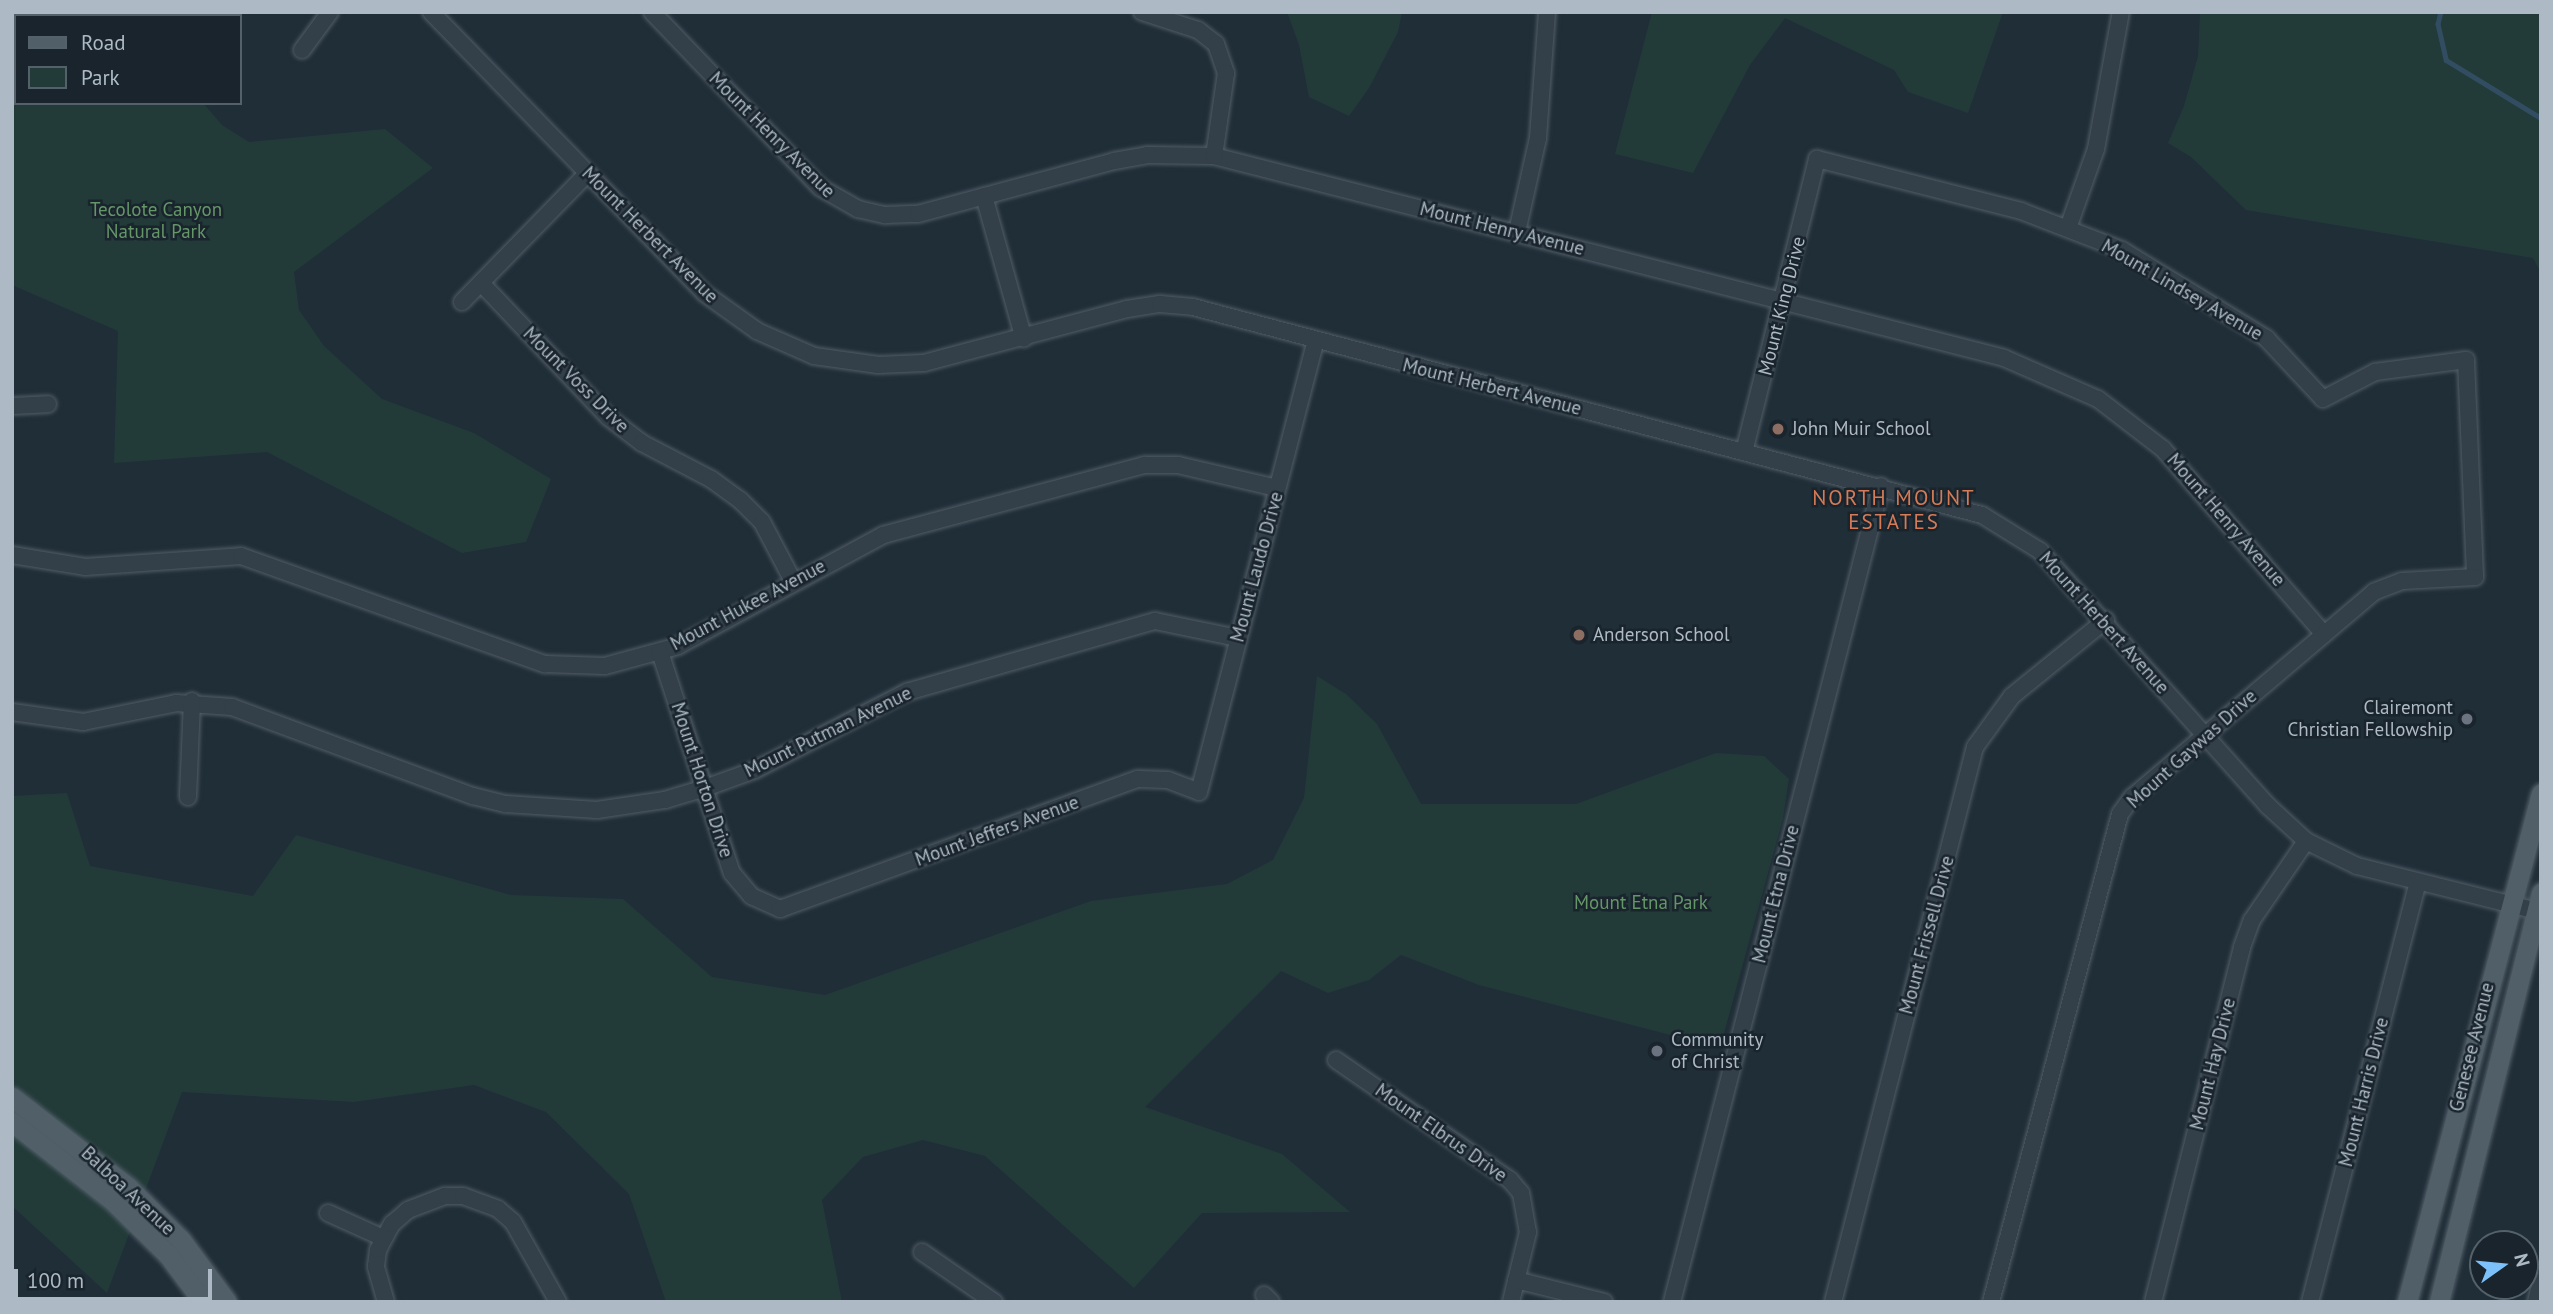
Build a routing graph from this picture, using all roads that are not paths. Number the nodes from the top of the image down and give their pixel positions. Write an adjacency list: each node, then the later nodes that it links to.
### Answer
1 (330, 12): 7 (street)
2 (431, 12): 10 (street, Mount Herbert Avenue)
3 (652, 12): 11 (street, Mount Henry Avenue)
4 (1142, 12): 8 (street)
5 (1547, 12): 13 (street)
6 (2121, 12): 12 (street)
7 (302, 50)
8 (1214, 156): 11 (street, Mount Henry Avenue); 13 (street, Mount Henry Avenue)
9 (1817, 159): 12 (street, Mount Lindsey Avenue); 15 (street, Mount King Drive)
10 (588, 173): 14 (street); 17 (street, Mount Herbert Avenue)
11 (984, 196): 17 (street)
12 (2068, 228): 19 (street, Mount Lindsey Avenue)
13 (1517, 232): 15 (street, Mount Henry Avenue)
14 (482, 284): 16 (street); 26 (street, Mount Voss Drive)
15 (1784, 301): 22 (street, Mount King Drive); 28 (street, Mount Henry Avenue)
16 (461, 302)
17 (1024, 339): 18 (street, Mount Herbert Avenue)
18 (1315, 342): 22 (street, Mount Herbert Avenue); 24 (street, Mount Laudo Drive)
19 (2466, 360): 28 (street, Mount Gaywas Drive)
20 (48, 404): 21 (street)
21 (12, 406)
22 (1744, 453): 23 (street, Mount Herbert Avenue)
23 (1881, 486): 27 (street, Mount Herbert Avenue); 58 (street, Mount Etna Drive)
24 (1277, 488): 26 (street, Mount Hukee Avenue); 29 (street, Mount Laudo Drive)
25 (12, 555): 30 (street, Mount Hukee Avenue)
26 (793, 581): 30 (street, Mount Hukee Avenue)
27 (2106, 620): 33 (street, Mount Herbert Avenue); 59 (street, Mount Frissell Drive)
28 (2324, 634): 33 (street, Mount Gaywas Drive)
29 (1238, 638): 34 (street, Mount Putman Avenue); 35 (street, Mount Laudo Drive)
30 (660, 652): 34 (street, Mount Horton Drive)
31 (192, 701): 32 (street, Mount Putman Avenue); 34 (street, Mount Putman Avenue); 37 (street)
32 (12, 712)
33 (2204, 736): 38 (street, Mount Herbert Avenue); 60 (street, Mount Gaywas Drive)
34 (705, 788): 42 (street, Mount Horton Drive)
35 (1199, 792): 42 (street, Mount Jeffers Avenue)
36 (2541, 793): 40 (main road, Genesee Avenue)
37 (188, 797)
38 (2306, 841): 39 (street, Mount Herbert Avenue); 61 (street, Mount Hay Drive)
39 (2418, 882): 40 (street, Mount Herbert Avenue); 62 (street, Mount Harris Drive)
40 (2509, 903): 41 (street, Mount Herbert Avenue); 63 (main road, Genesee Avenue)
41 (2539, 905): 64 (main road, Genesee Avenue)
42 (797, 906)
43 (1336, 1060): 49 (street, Mount Elbrus Drive)
44 (12, 1097): 52 (main road, Balboa Avenue)
45 (12, 1122): 51 (main road, Balboa Avenue)
46 (328, 1213): 47 (street)
47 (383, 1238): 53 (street); 54 (street)
48 (922, 1252): 55 (street)
49 (1516, 1280): 56 (street, Mount Elbrus Drive); 57 (street)
50 (2541, 1282): 65 (street)
51 (203, 1302)
52 (227, 1302)
53 (386, 1302)
54 (558, 1302)
55 (994, 1302)
56 (1511, 1302)
57 (1604, 1302)
58 (1672, 1302)
59 (1833, 1302)
60 (1992, 1302)
61 (2153, 1302)
62 (2310, 1302)
63 (2407, 1302)
64 (2439, 1302)
65 (2536, 1302)

